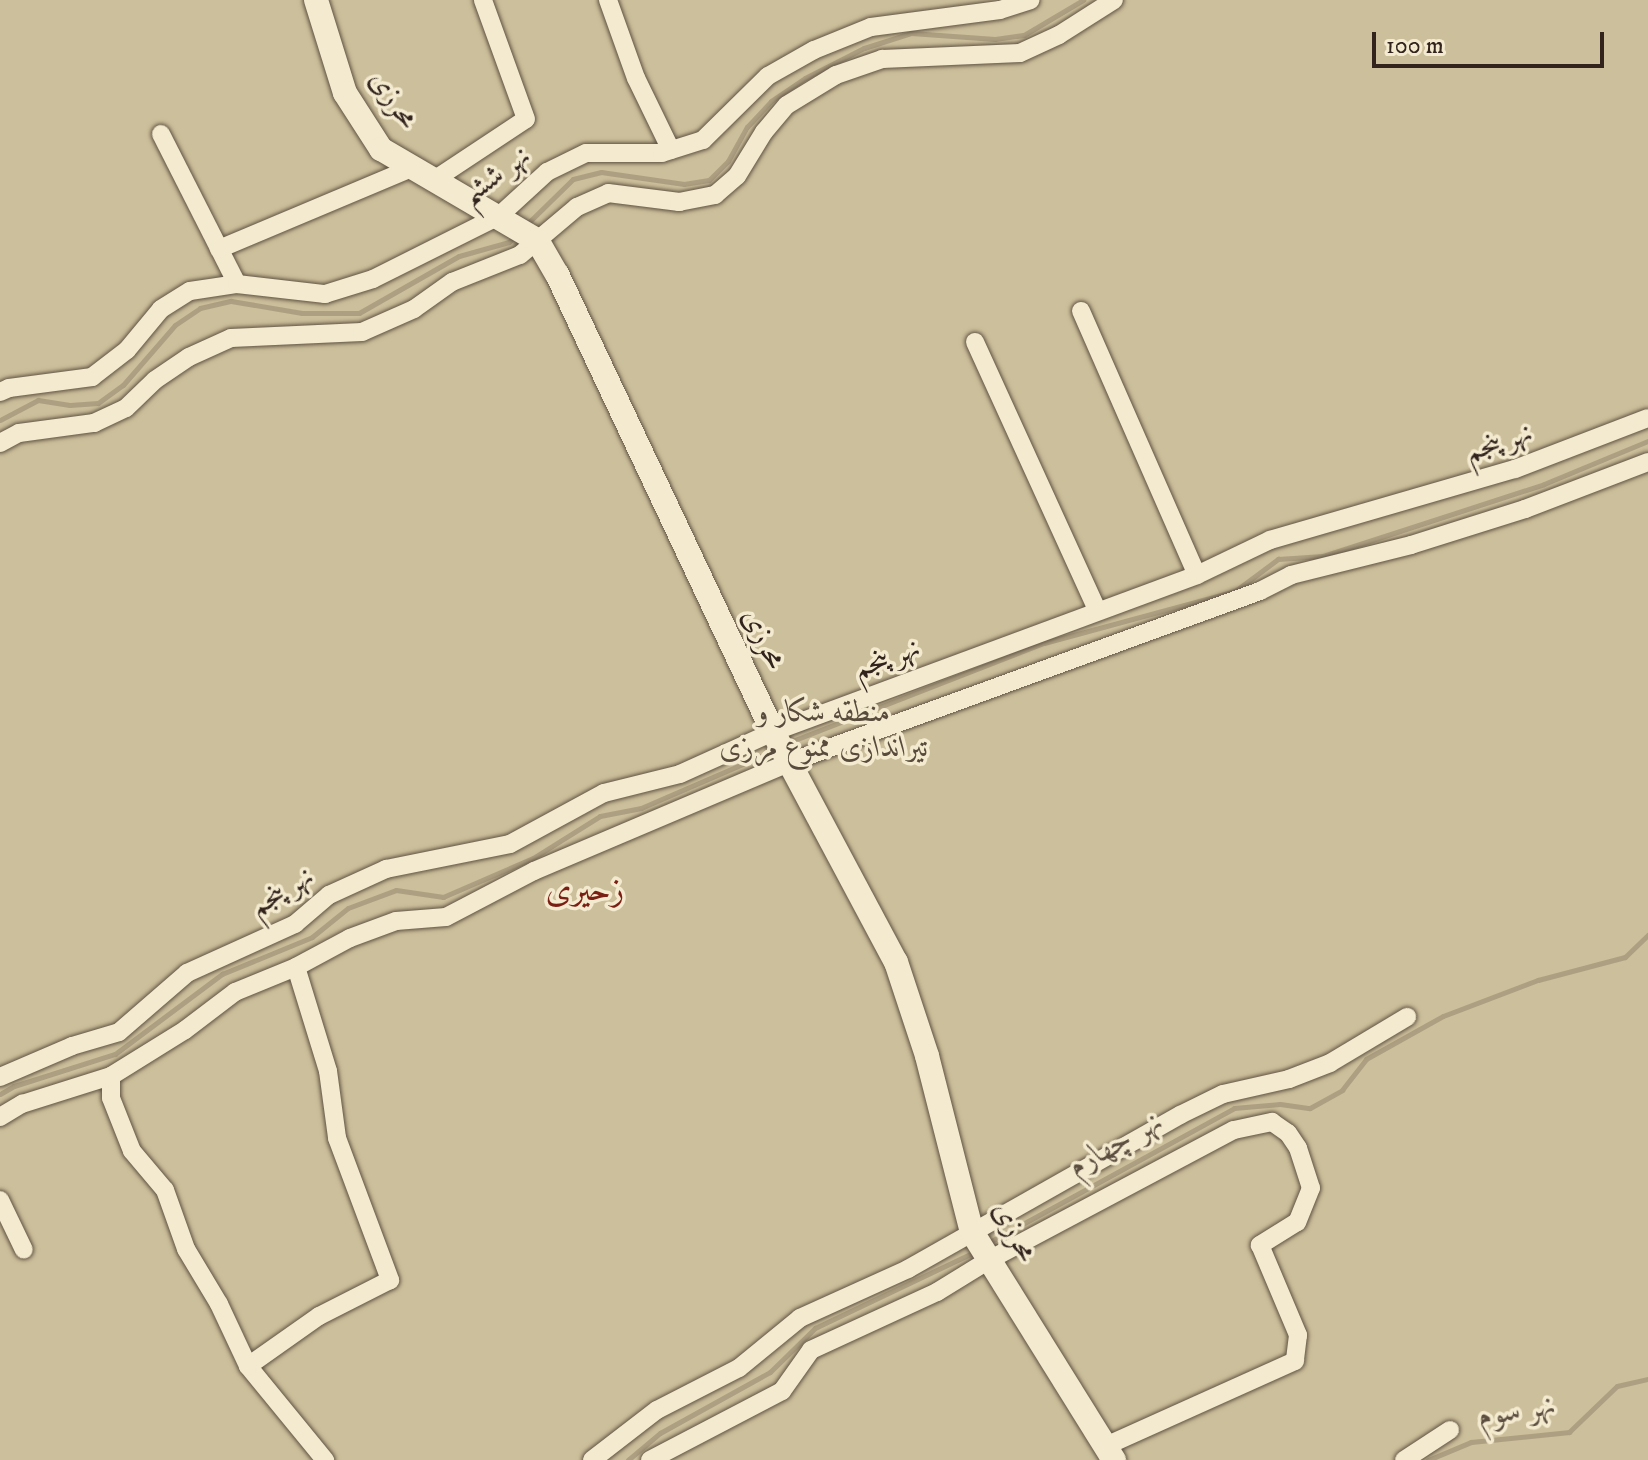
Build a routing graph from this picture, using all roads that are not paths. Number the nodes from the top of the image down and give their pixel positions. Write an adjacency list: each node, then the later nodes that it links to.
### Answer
1 (316, 0): 8 (street, محرزی)
2 (483, 0): 9 (street)
3 (608, 0): 7 (street)
4 (1030, 0): 7 (street, نهر ششم)
5 (1114, 0): 10 (street)
6 (161, 134): 11 (street)
7 (671, 150): 10 (street, نهر ششم)
8 (412, 168): 9 (street, محرزی); 11 (street)
9 (434, 180): 10 (street, محرزی)
10 (518, 228): 12 (street, نهر ششم); 17 (street); 21 (street, محرزی)
11 (219, 249): 12 (street)
12 (237, 284): 15 (street, نهر ششم)
13 (1081, 311): 19 (street)
14 (975, 342): 20 (street)
15 (0, 392)
16 (1648, 418): 19 (street, نهر پنجم)
17 (0, 443)
18 (1648, 462): 21 (street, نهر پنجم)
19 (1197, 575): 20 (street, نهر پنجم)
20 (1097, 610): 21 (street, نهر پنجم)
21 (780, 746): 22 (street, نهر پنجم); 25 (street, نهر پنجم); 28 (street, محرزی)
22 (296, 967): 24 (street, نهر پنجم); 30 (street)
23 (1407, 1017): 28 (street)
24 (111, 1076): 26 (street, نهر پنجم); 30 (street)
25 (0, 1077)
26 (0, 1117)
27 (0, 1200): 29 (street)
28 (980, 1247): 32 (street, محرزی); 32 (street); 34 (street); 35 (street)
29 (24, 1250)
30 (248, 1366): 33 (street)
31 (1450, 1430): 36 (street)
32 (1110, 1453)
33 (325, 1460)
34 (592, 1460)
35 (650, 1460)
36 (1404, 1460)

